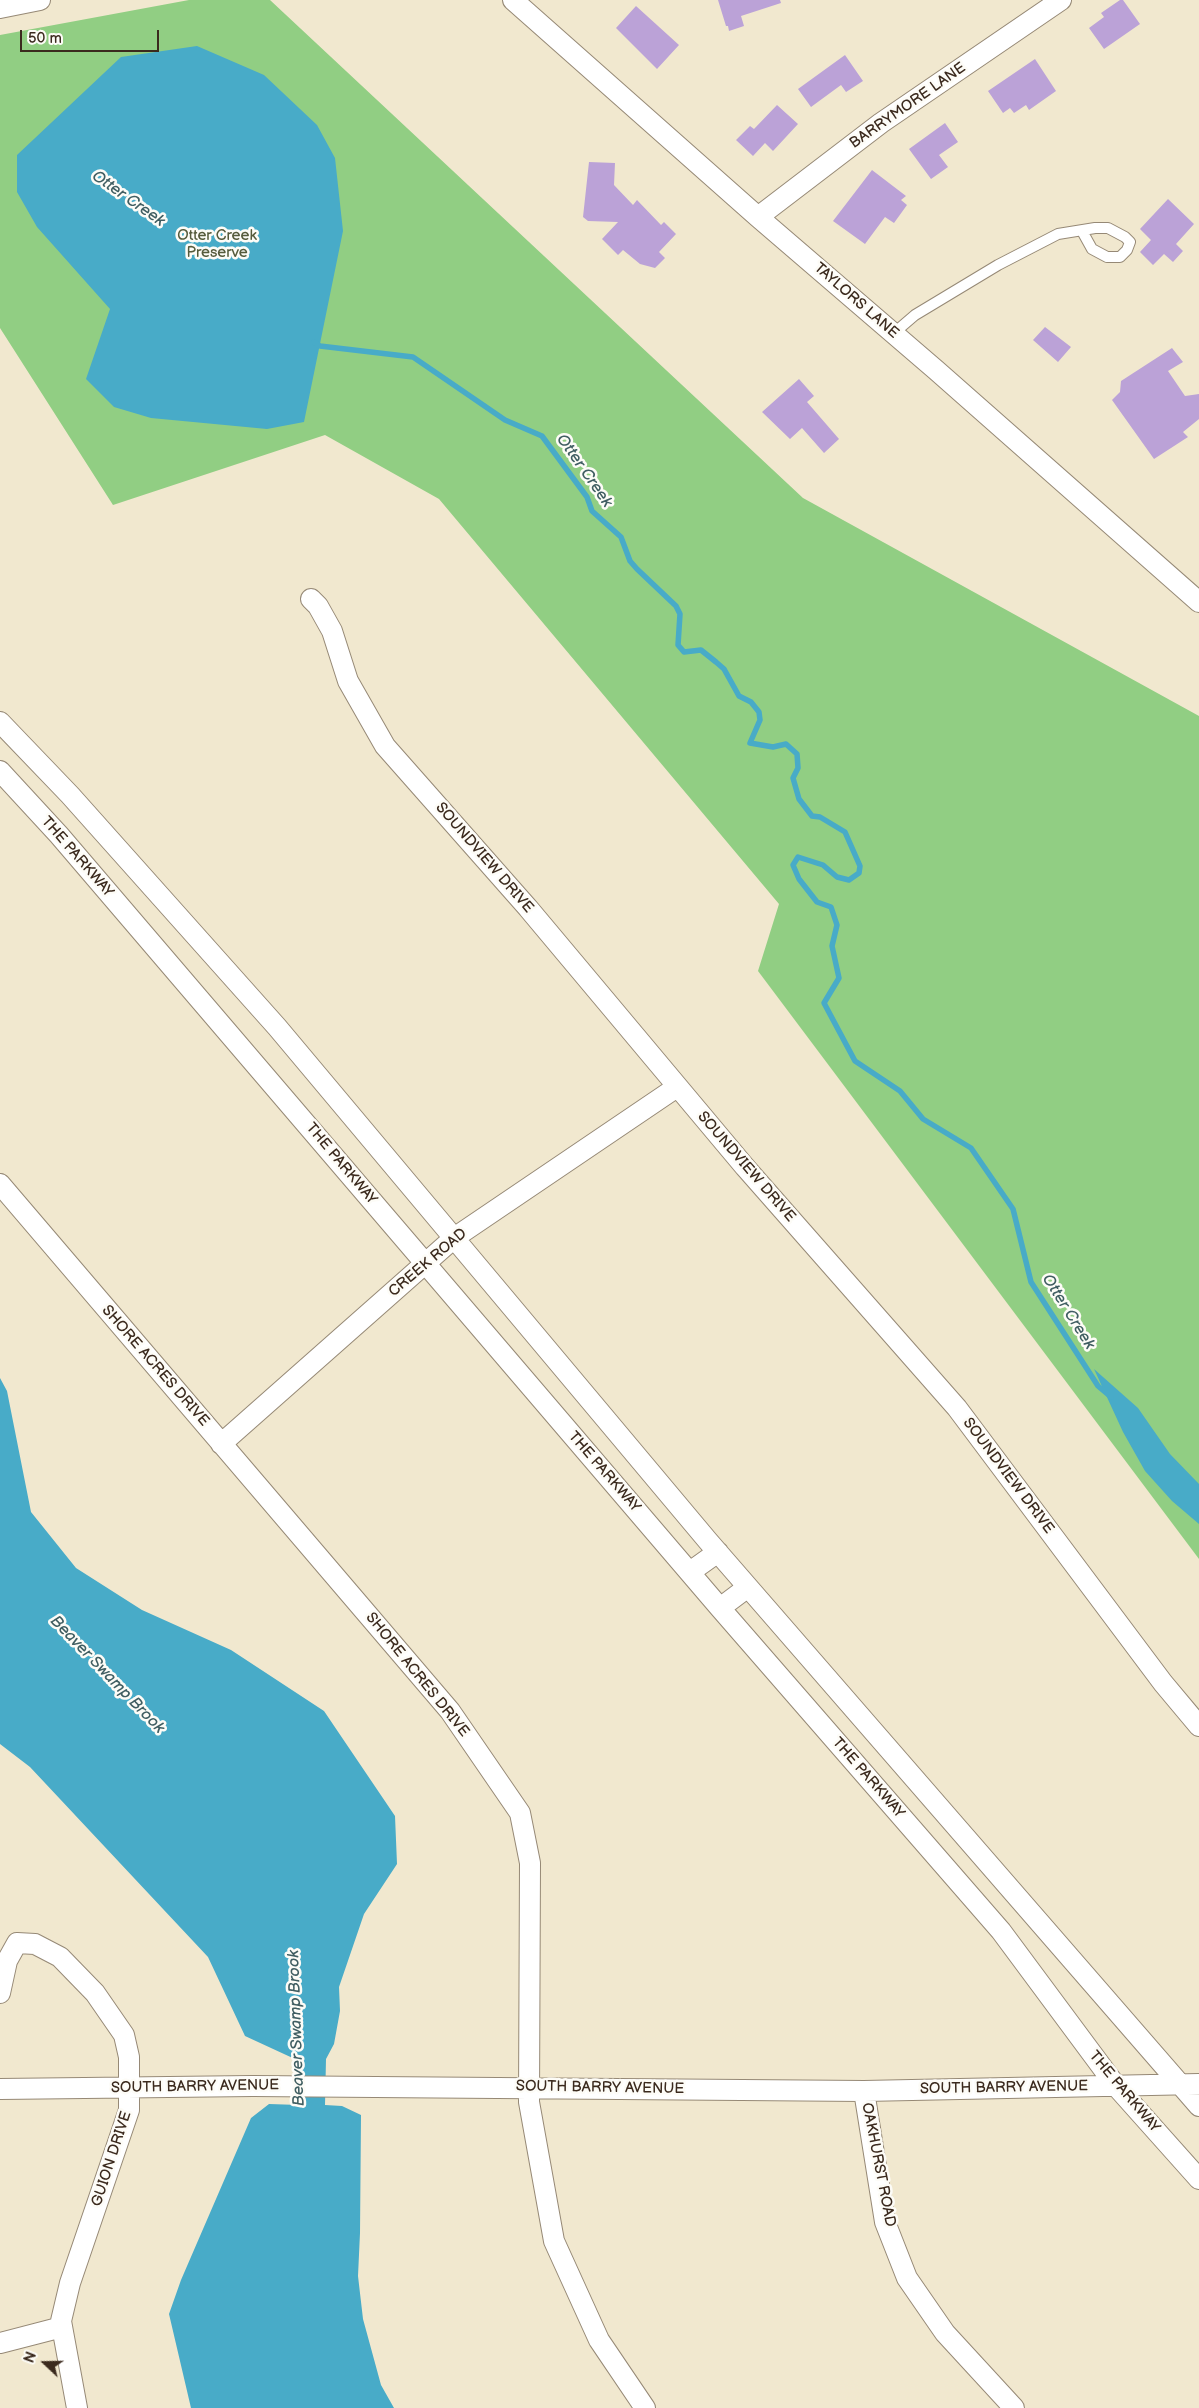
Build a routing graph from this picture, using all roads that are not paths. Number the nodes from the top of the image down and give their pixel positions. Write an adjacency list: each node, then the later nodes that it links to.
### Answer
1 (40, 0): 4 (street)
2 (513, 0): 5 (street, TAYLORS LANE)
3 (1061, 0): 5 (street, BARRYMORE LANE)
4 (0, 8)
5 (758, 217): 7 (street, TAYLORS LANE)
6 (1082, 231): 7 (lane)
7 (894, 333): 9 (street, TAYLORS LANE)
8 (311, 599): 12 (street, SOUNDVIEW DRIVE)
9 (1199, 602)
10 (0, 722): 14 (street)
11 (0, 771): 15 (street, THE PARKWAY)
12 (677, 1088): 14 (street, CREEK ROAD); 21 (street, SOUNDVIEW DRIVE)
13 (0, 1184): 16 (street, SHORE ACRES DRIVE)
14 (454, 1238): 15 (street, CREEK ROAD); 17 (street)
15 (426, 1265): 16 (street, CREEK ROAD); 18 (street, THE PARKWAY)
16 (221, 1444): 24 (street, SHORE ACRES DRIVE)
17 (718, 1552): 18 (street); 19 (street)
18 (690, 1572): 20 (street, THE PARKWAY)
19 (748, 1587): 20 (street); 23 (street)
20 (720, 1608): 25 (street, THE PARKWAY)
21 (1199, 1726)
22 (0, 1993): 26 (street, GUION DRIVE)
23 (1190, 2084): 25 (street, SOUTH BARRY AVENUE); 29 (street)
24 (529, 2086): 26 (street, SOUTH BARRY AVENUE); 28 (street, SOUTH BARRY AVENUE); 34 (street, SHORE ACRES DRIVE)
25 (1116, 2086): 28 (street, SOUTH BARRY AVENUE); 30 (street, THE PARKWAY)
26 (129, 2088): 27 (street, SOUTH BARRY AVENUE); 31 (street, GUION DRIVE)
27 (0, 2089)
28 (864, 2091): 35 (street, OAKHURST ROAD)
29 (1199, 2106)
30 (1199, 2179)
31 (62, 2327): 32 (street); 33 (street, GUION DRIVE)
32 (0, 2343)
33 (77, 2408)
34 (644, 2408)
35 (1014, 2408)

